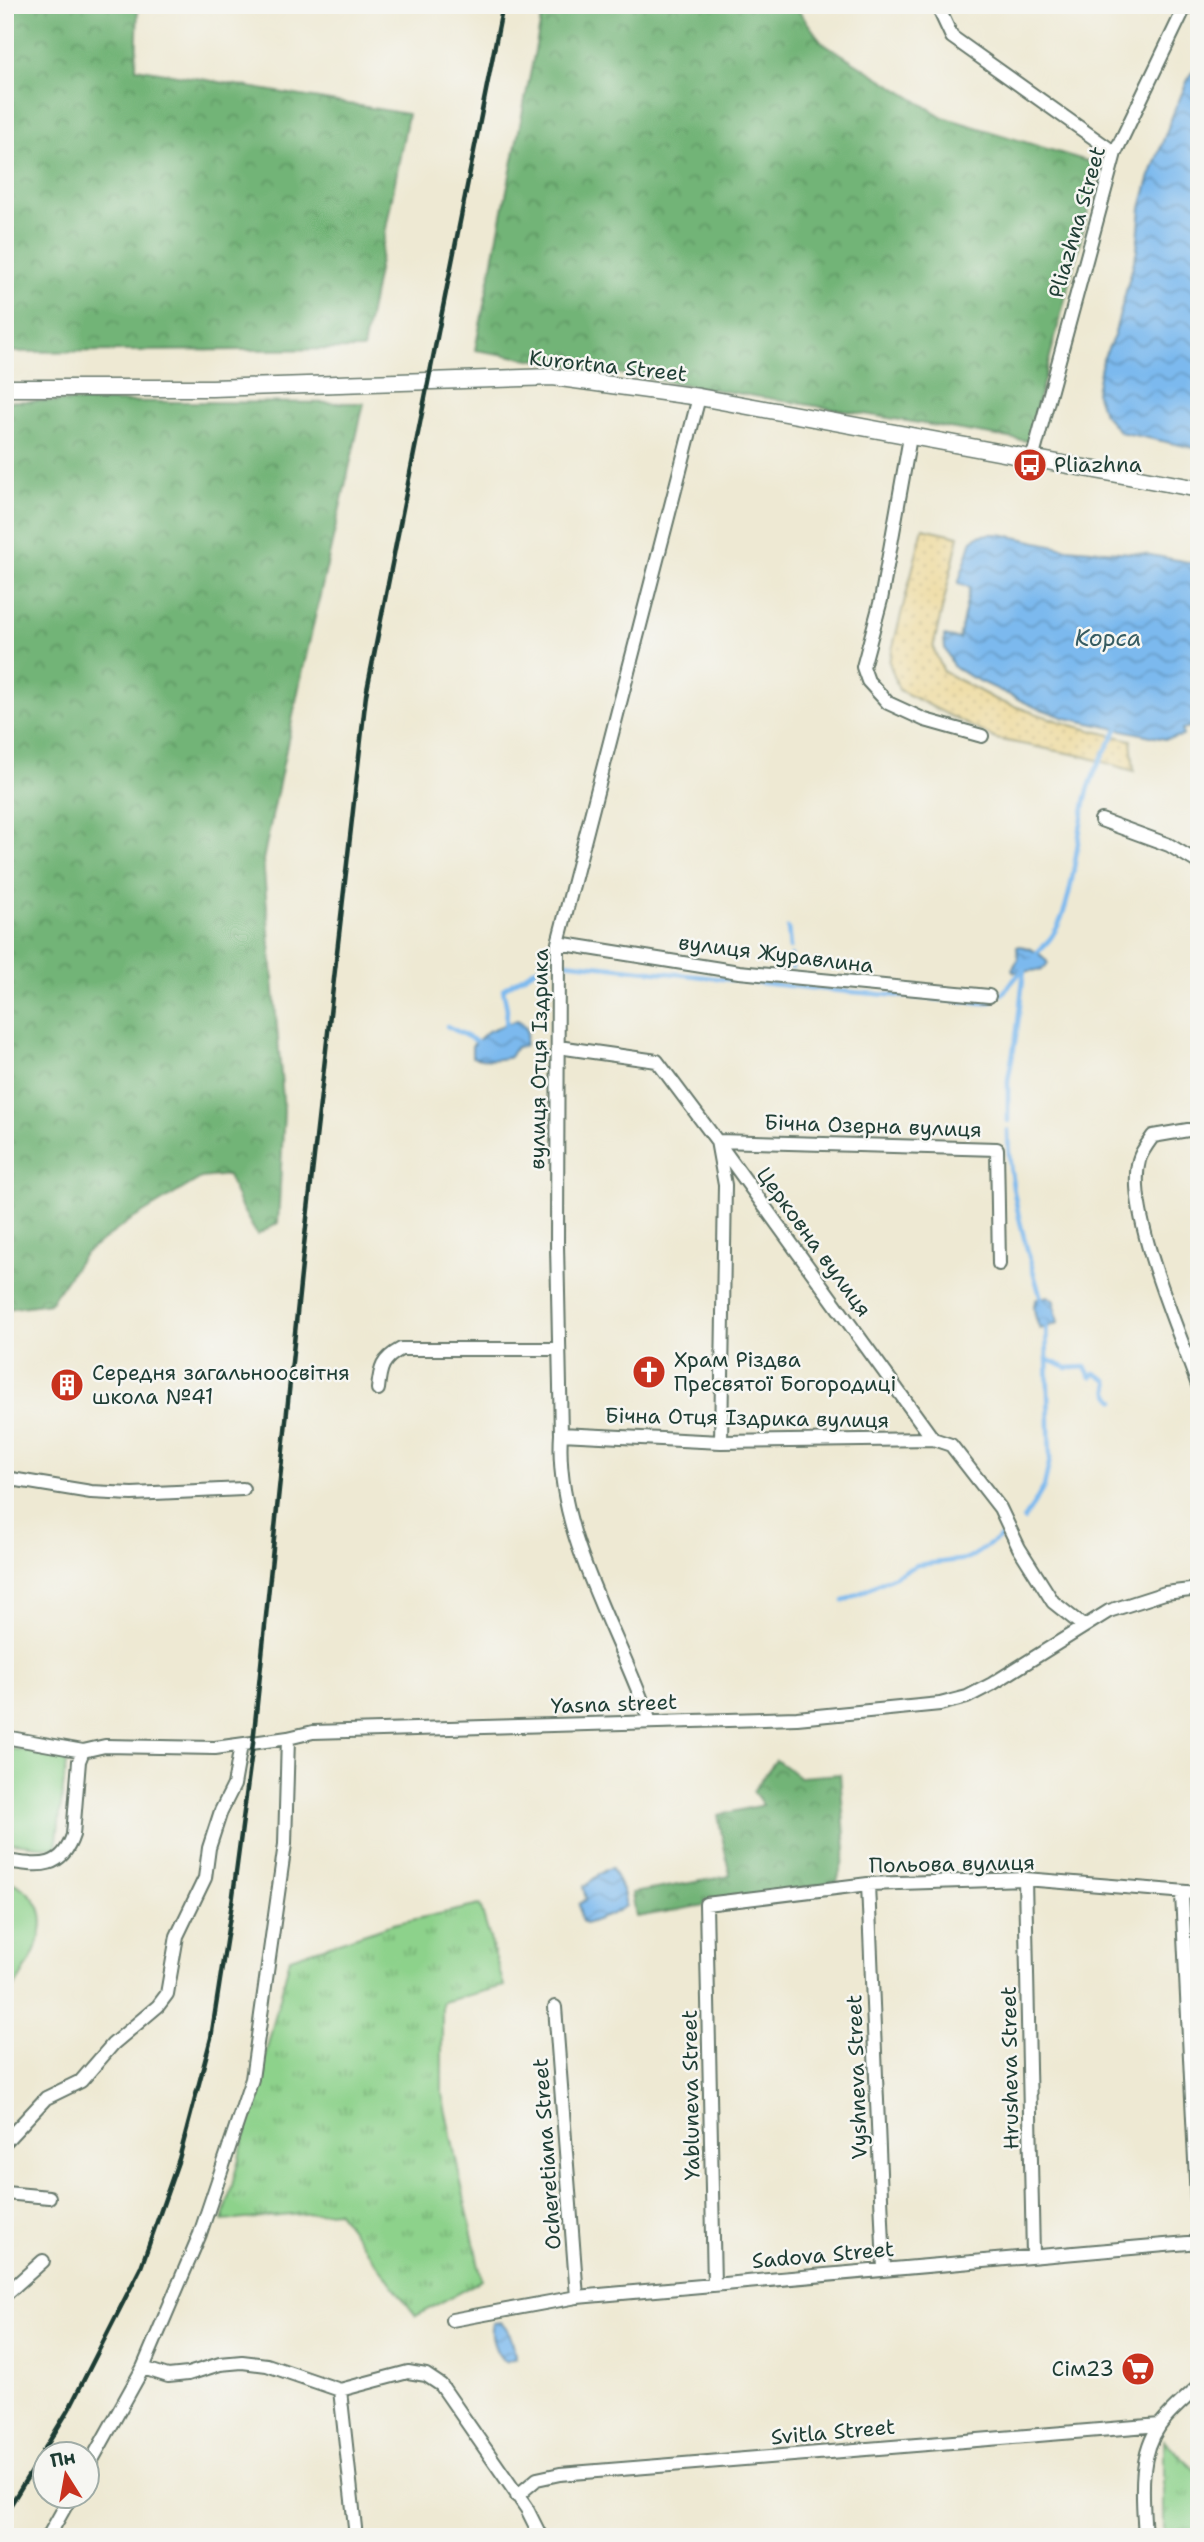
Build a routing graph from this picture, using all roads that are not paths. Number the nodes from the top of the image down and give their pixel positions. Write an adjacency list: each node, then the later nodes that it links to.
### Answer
1 (937, 5): 3 (street)
2 (1186, 5): 3 (street, Pliazhna Street)
3 (1115, 153): 7 (street, Pliazhna Street)
4 (5, 388): 5 (main road, Kurortna Street)
5 (699, 397): 6 (main road, Kurortna Street); 12 (street, вулиця Отця Іздрика)
6 (910, 437): 7 (main road, Kurortna Street); 9 (street)
7 (1032, 460): 8 (main road, Kurortna Street)
8 (1199, 489)
9 (982, 736)
10 (1101, 820): 11 (street)
11 (1199, 863)
12 (558, 943): 13 (street, вулиця Журавлина); 14 (street, вулиця Отця Іздрика)
13 (989, 996)
14 (558, 1047): 16 (street, Церковна вулиця); 19 (street, вулиця Отця Іздрика)
15 (1199, 1131): 20 (street)
16 (717, 1141): 17 (street, Бічна Озерна вулиця); 24 (street, Церковна вулиця); 25 (street)
17 (999, 1264)
18 (1199, 1341): 20 (street)
19 (559, 1349): 22 (street); 23 (street, вулиця Отця Іздрика)
20 (1186, 1350): 21 (street)
21 (1199, 1388)
22 (378, 1389)
23 (561, 1434): 25 (street, Бічна Отця Іздрика вулиця); 30 (street, вулиця Отця Іздрика)
24 (933, 1439): 25 (street, Бічна Отця Іздрика вулиця); 29 (street, Церковна вулиця)
25 (721, 1442)
26 (5, 1478): 27 (street)
27 (243, 1489)
28 (1199, 1589): 29 (street, Yasna street)
29 (1083, 1626): 30 (street, Yasna street)
30 (650, 1722): 32 (street, Yasna street)
31 (5, 1737): 34 (street, Yasna street)
32 (288, 1738): 33 (street, Yasna street); 53 (street)
33 (241, 1745): 34 (street, Yasna street); 42 (street)
34 (83, 1751): 35 (street)
35 (5, 1861)
36 (1025, 1879): 37 (street, Польова вулиця); 39 (street, Польова вулиця); 46 (street, Hrusheva Street)
37 (868, 1884): 40 (street, Польова вулиця); 48 (street, Vyshneva Street)
38 (1199, 1893): 39 (street, Польова вулиця)
39 (1182, 1894): 45 (street)
40 (706, 1904): 49 (street, Yabluneva Street)
41 (555, 2007): 51 (street, Ocheretiana Street)
42 (5, 2141)
43 (5, 2193): 44 (street)
44 (49, 2197)
45 (1199, 2242): 46 (street, Sadova Street)
46 (1033, 2255): 48 (street, Sadova Street)
47 (43, 2261): 50 (street)
48 (884, 2269): 49 (street, Sadova Street)
49 (714, 2284): 51 (street, Sadova Street)
50 (5, 2295)
51 (577, 2297): 52 (street, Sadova Street)
52 (452, 2320)
53 (143, 2368): 55 (street); 57 (street)
54 (1199, 2386): 56 (street)
55 (340, 2390): 58 (street); 61 (street)
56 (1160, 2425): 58 (street, Svitla Street); 63 (street)
57 (102, 2442)
58 (517, 2496): 62 (street)
59 (64, 2510): 60 (street)
60 (48, 2537)
61 (356, 2537)
62 (541, 2537)
63 (1145, 2537)

